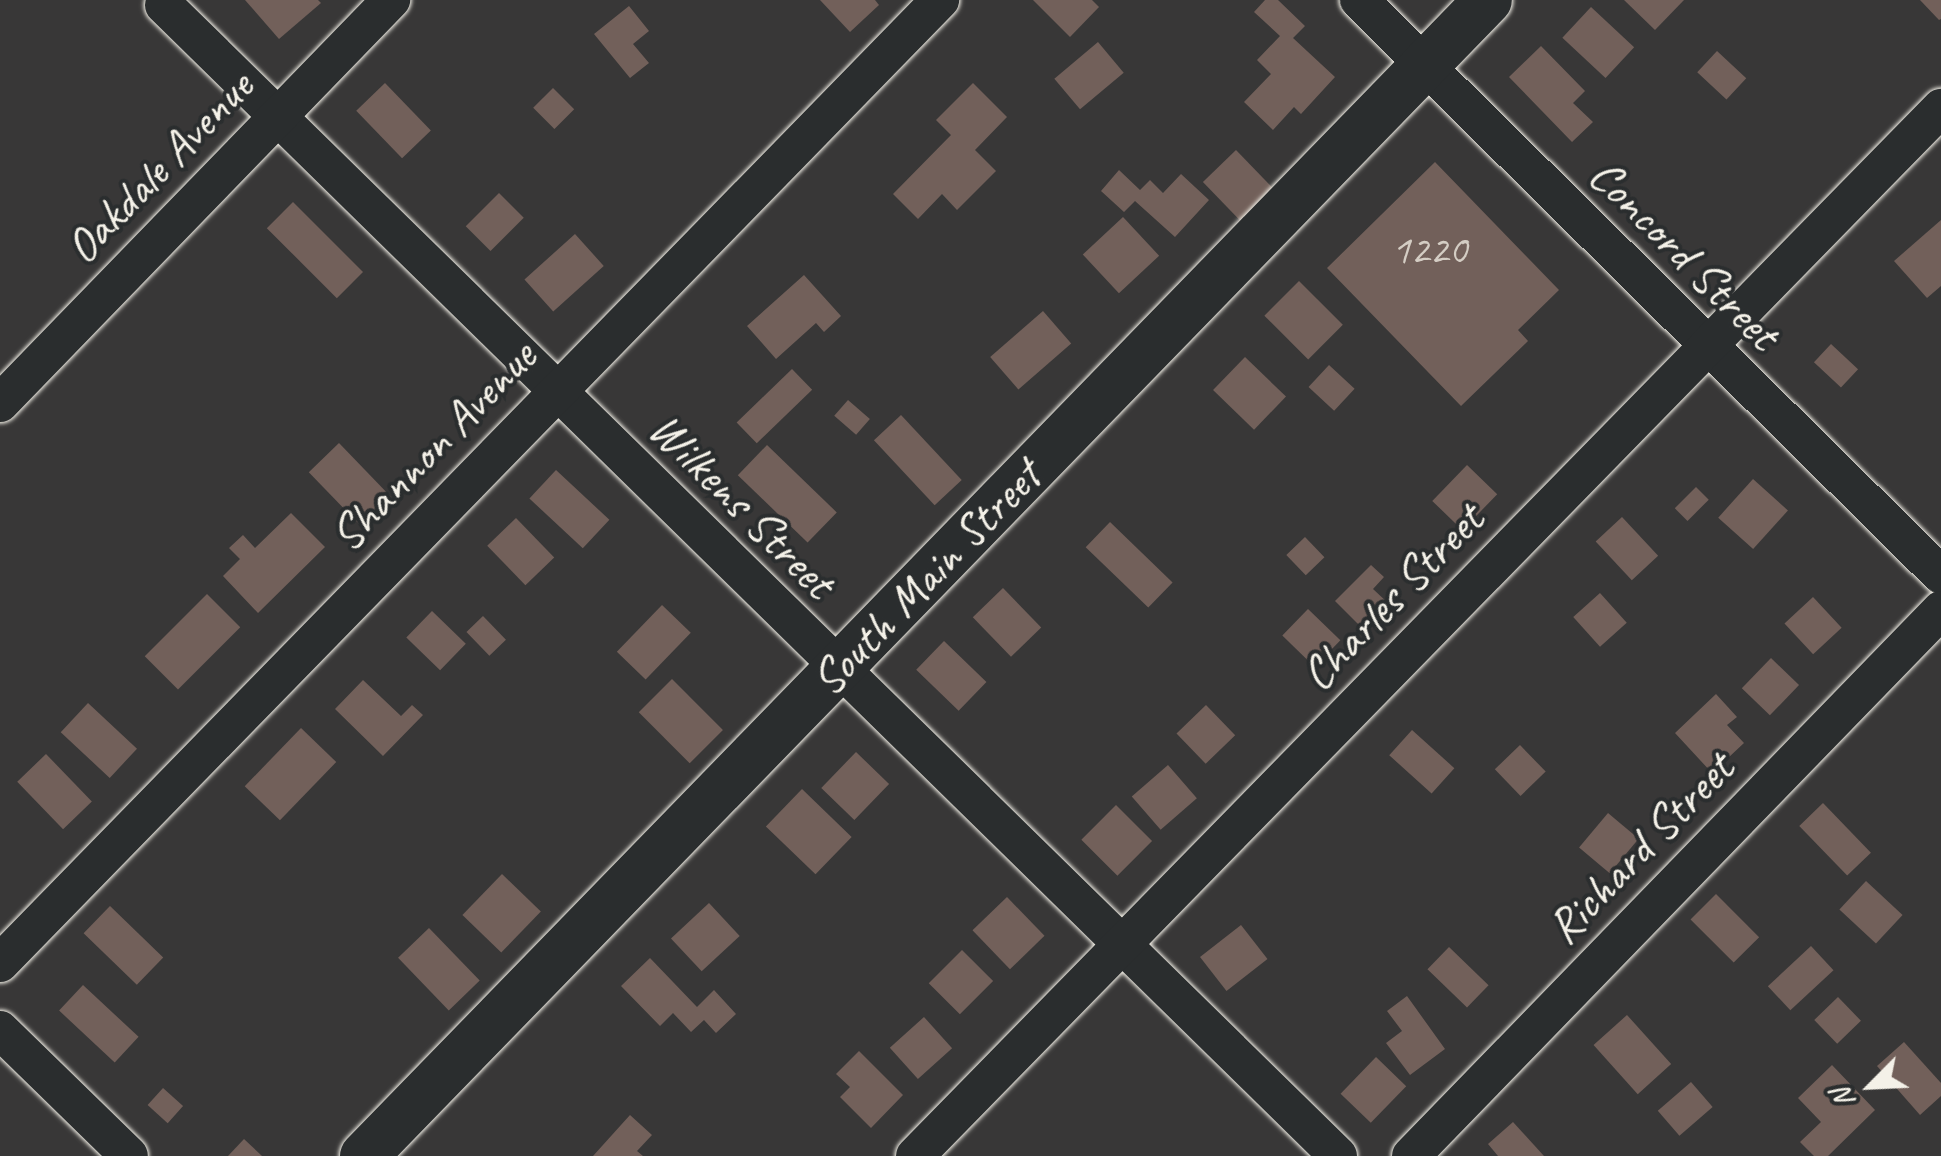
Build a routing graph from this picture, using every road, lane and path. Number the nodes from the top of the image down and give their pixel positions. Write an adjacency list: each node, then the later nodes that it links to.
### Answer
1 (391, 0): 8 (street, Oakdale Avenue)
2 (940, 0): 10 (street, Shannon Avenue)
3 (1359, 0): 6 (street, Concord Street)
4 (1488, 0): 6 (street, South Main Street)
5 (164, 5): 8 (street, Wilkens Street)
6 (1425, 65): 9 (street, Concord Street); 14 (street, South Main Street)
7 (1941, 108): 9 (street, Charles Street)
8 (275, 119): 10 (street, Wilkens Street); 11 (street, Oakdale Avenue)
9 (1706, 348): 12 (street, Concord Street); 15 (street, Charles Street)
10 (556, 391): 14 (street, Wilkens Street); 16 (street, Shannon Avenue)
11 (0, 403)
12 (1941, 575)
13 (1941, 610): 22 (street, Richard Street)
14 (837, 671): 15 (street, Wilkens Street); 19 (street, South Main Street)
15 (1122, 946): 20 (street, Charles Street); 21 (street, Wilkens Street)
16 (0, 963)
17 (0, 1030): 18 (street)
18 (129, 1156)
19 (364, 1156)
20 (915, 1156)
21 (1338, 1156)
22 (1411, 1156)

